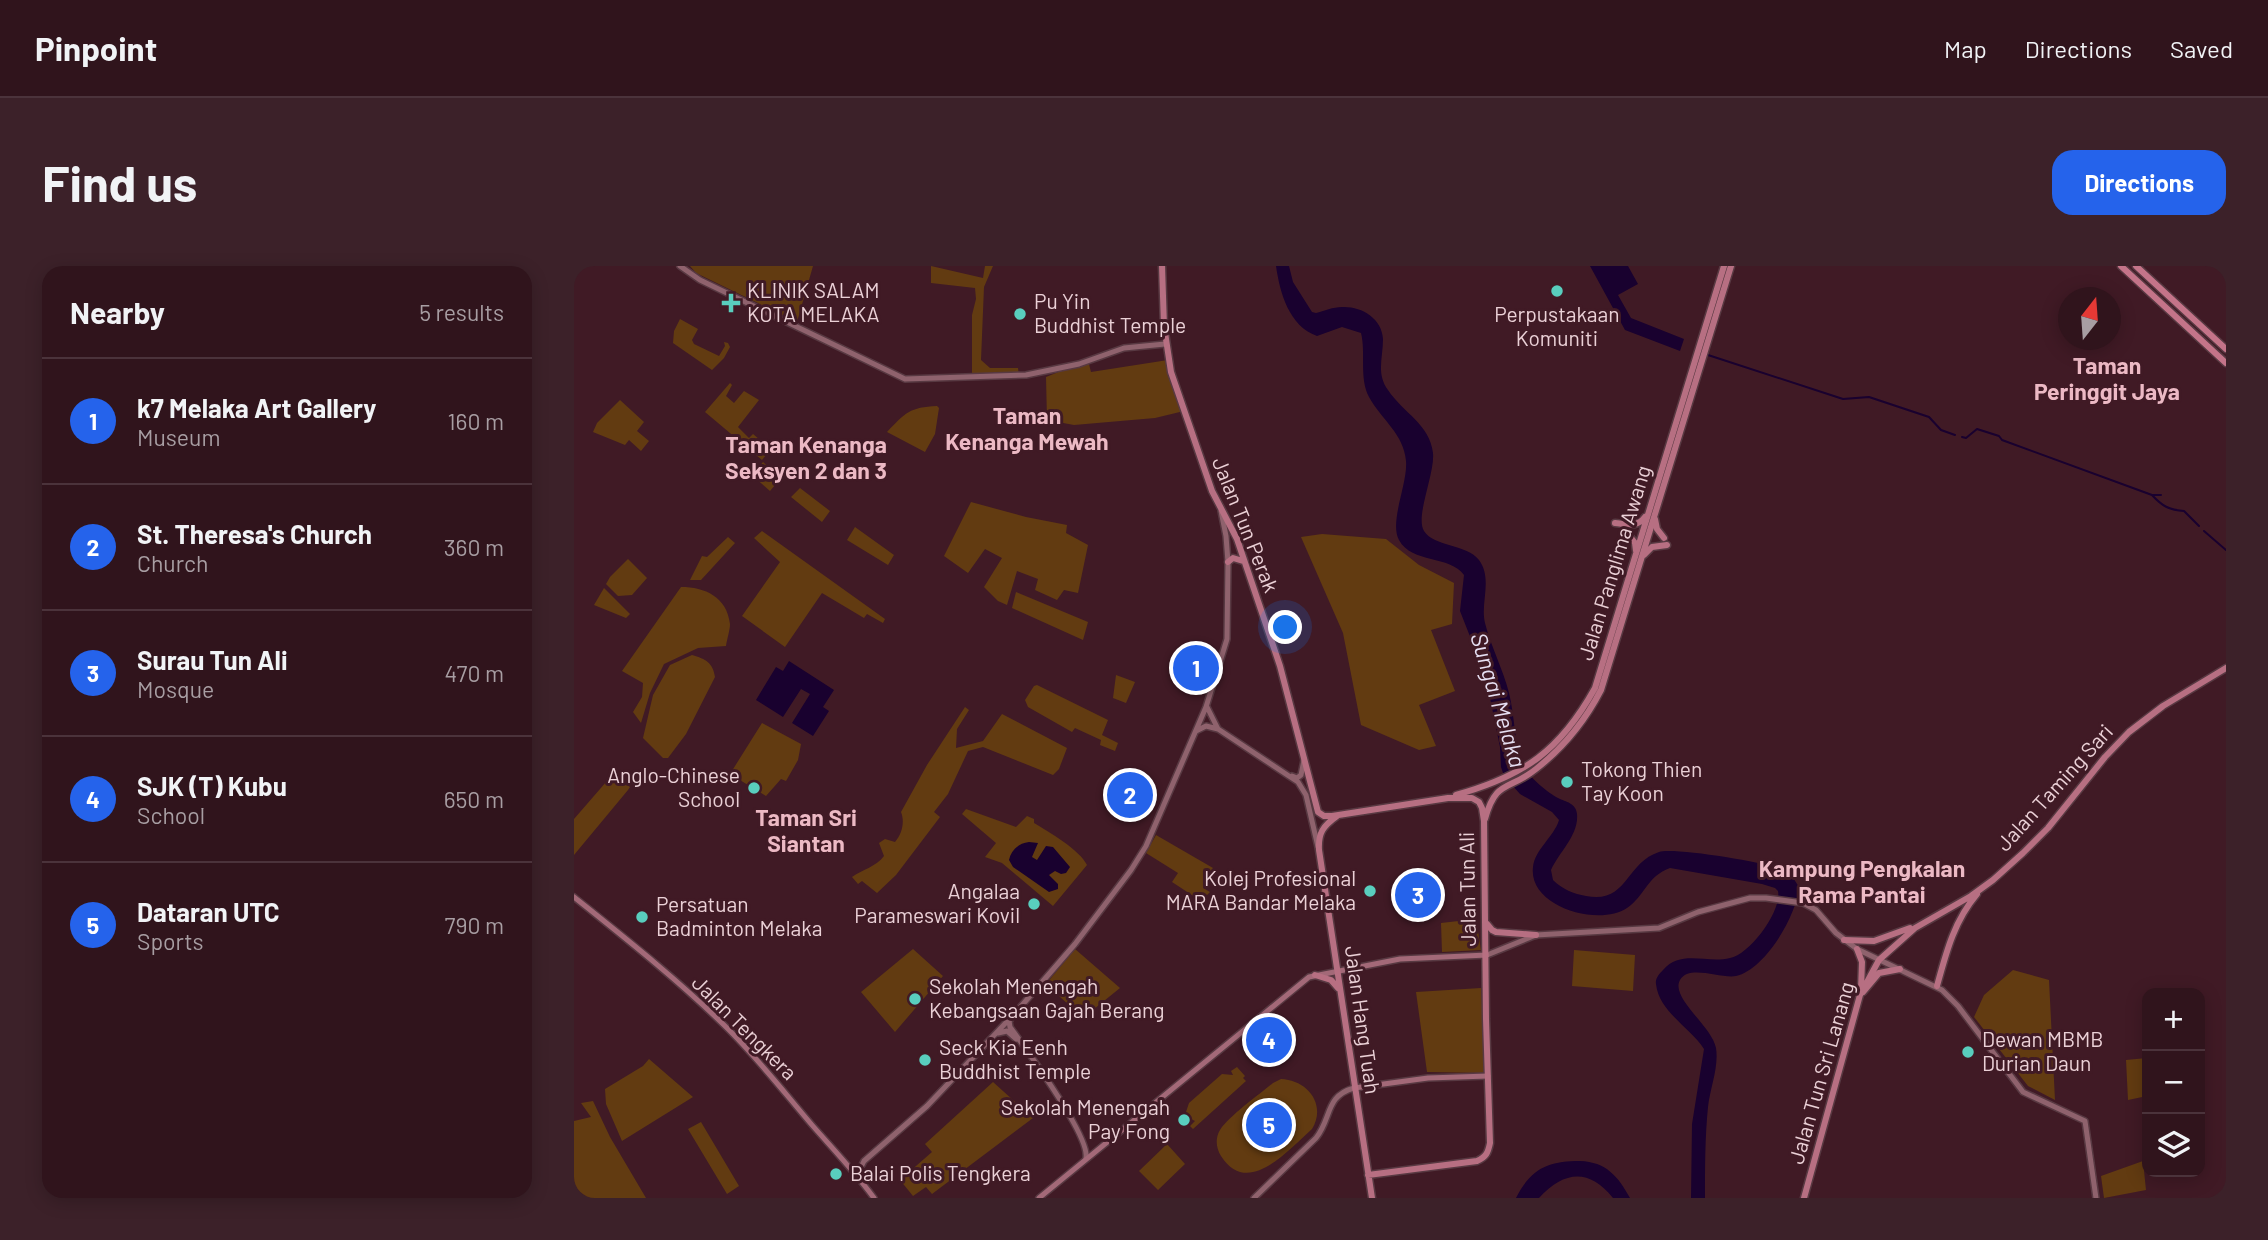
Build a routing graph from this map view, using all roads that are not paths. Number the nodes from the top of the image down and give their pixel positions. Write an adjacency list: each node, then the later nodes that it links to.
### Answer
1 (680, 266): 7 (street)
2 (1162, 266): 7 (main road, Jalan Tun Perak)
3 (1724, 266): 11 (main road, Jalan Panglima Awang)
4 (1731, 266): 11 (main road, Jalan Panglima Awang)
5 (2121, 266): 9 (highway)
6 (2136, 266): 8 (highway)
7 (1165, 344): 10 (main road, Jalan Tun Perak)
8 (2226, 349)
9 (2226, 363)
10 (1220, 510): 15 (main road, Jalan Tun Perak); 16 (street)
11 (1652, 513): 12 (main road); 14 (main road, Jalan Panglima Awang); 14 (main road)
12 (1615, 523)
13 (1628, 534): 14 (main road)
14 (1640, 556): 23 (main road, Jalan Panglima Awang)
15 (1243, 561): 16 (main road); 21 (main road, Jalan Tun Perak)
16 (1227, 562): 18 (street)
17 (2226, 668): 28 (main road, Jalan Taming Sari)
18 (1206, 707): 19 (street); 20 (street)
19 (1218, 729): 20 (street); 22 (street)
20 (1193, 735): 43 (street)
21 (1304, 760): 22 (street); 25 (main road, Jalan Tun Perak)
22 (1289, 775): 27 (street)
23 (1503, 784): 24 (main road, Jalan Panglima Awang); 26 (main road, Jalan Panglima Awang)
24 (1448, 798): 25 (main road, Jalan Tun Ali); 26 (main road, Jalan Tun Ali)
25 (1340, 814): 27 (main road)
26 (1484, 821): 30 (main road, Jalan Tun Ali)
27 (1319, 850): 38 (main road, Jalan Hang Tuah)
28 (1986, 885): 31 (main road, Jalan Taming Sari); 40 (main road)
29 (574, 897): 50 (main road, Jalan Tengkera)
30 (1486, 922): 32 (main road); 35 (main road, Jalan Tun Ali)
31 (1923, 922): 33 (main road); 36 (main road, Jalan Taming Sari)
32 (1536, 935): 33 (street); 35 (street)
33 (1844, 940): 34 (street)
34 (1857, 949): 36 (street); 42 (main road)
35 (1487, 955): 38 (main road); 46 (main road, Jalan Tun Ali)
36 (1879, 960): 37 (street); 42 (main road, Jalan Tun Sri Lanang)
37 (1900, 969): 40 (street); 42 (main road)
38 (1337, 971): 39 (main road); 41 (main road, Jalan Hang Tuah)
39 (1315, 975): 41 (main road); 48 (main road)
40 (1937, 986): 58 (street)
41 (1340, 989): 47 (main road, Jalan Hang Tuah)
42 (1860, 994): 57 (main road, Jalan Tun Sri Lanang)
43 (1017, 1011): 44 (street); 45 (street)
44 (987, 1041): 45 (street); 49 (street)
45 (1022, 1043): 48 (street)
46 (1488, 1076): 47 (main road); 51 (main road, Jalan Tun Ali)
47 (1354, 1088): 51 (main road, Jalan Hang Tuah); 55 (street)
48 (1086, 1158): 54 (main road)
49 (864, 1161): 50 (street); 52 (street)
50 (848, 1164): 52 (main road, Jalan Tengkera)
51 (1368, 1175): 56 (main road, Jalan Hang Tuah)
52 (860, 1178): 53 (main road, Jalan Tengkera)
53 (874, 1198)
54 (1039, 1198)
55 (1254, 1198)
56 (1372, 1198)
57 (1804, 1198)
58 (2096, 1198)

